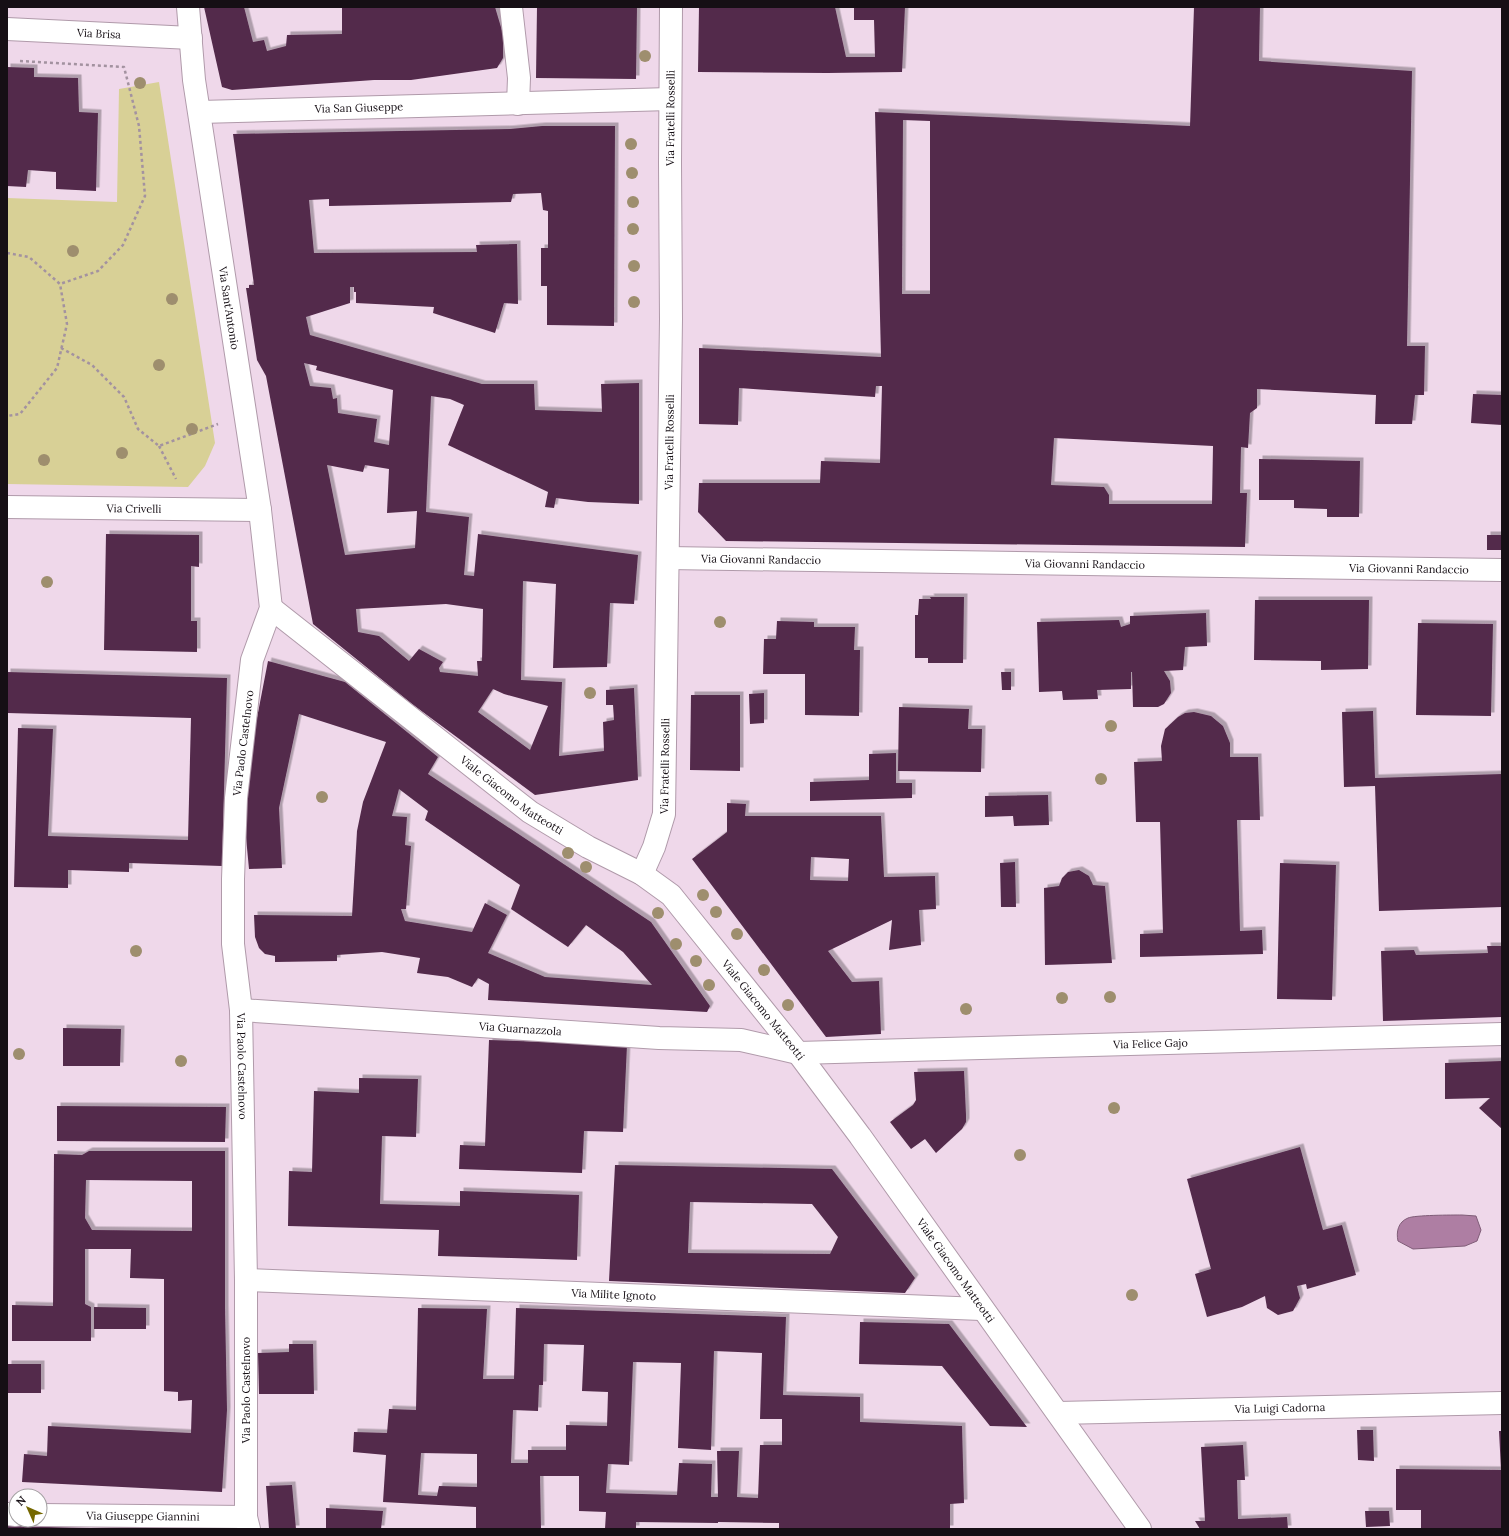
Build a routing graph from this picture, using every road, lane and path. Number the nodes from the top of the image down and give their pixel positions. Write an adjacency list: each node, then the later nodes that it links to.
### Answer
1 (188, 7): 5 (street, Via Sant'Antonio)
2 (511, 7): 8 (street)
3 (671, 7): 7 (street, Via Fratelli Rosselli)
4 (7, 29): 5 (street, Via Brisa)
5 (191, 38): 9 (street, Via Sant'Antonio)
6 (15, 61): 11 (path)
7 (670, 99): 8 (street, Via San Giuseppe); 19 (street, Via Fratelli Rosselli)
8 (518, 104): 9 (street, Via San Giuseppe)
9 (200, 112): 13 (street, Via Sant'Antonio)
10 (7, 253): 11 (path)
11 (60, 284): 12 (path)
12 (61, 348): 14 (path); 15 (path)
13 (246, 414): 15 (path); 18 (street, Via Sant'Antonio)
14 (7, 416)
15 (160, 446): 17 (path)
16 (7, 507): 17 (street, Via Crivelli)
17 (191, 509): 18 (street, Via Crivelli)
18 (260, 510): 21 (street, Via Sant'Antonio)
19 (668, 558): 20 (street, Via Giovanni Randaccio); 22 (street, Via Fratelli Rosselli)
20 (1502, 570)
21 (271, 608): 22 (street, Viale Giacomo Matteotti); 23 (street, Via Paolo Castelnovo)
22 (642, 874): 25 (street, Viale Giacomo Matteotti)
23 (240, 1010): 25 (street, Via Guarnazzola); 26 (street, Via Paolo Castelnovo)
24 (1502, 1034): 25 (street, Via Felice Gajo)
25 (798, 1053): 27 (street, Viale Giacomo Matteotti)
26 (246, 1280): 27 (street, Via Milite Ignoto); 31 (street, Via Paolo Castelnovo)
27 (981, 1309): 29 (street, Viale Giacomo Matteotti)
28 (1502, 1403): 29 (street, Via Luigi Cadorna)
29 (1058, 1413): 32 (street, Viale Giacomo Matteotti)
30 (48, 1515): 31 (street, Via Giuseppe Giannini)
31 (247, 1523)
32 (1140, 1529)

